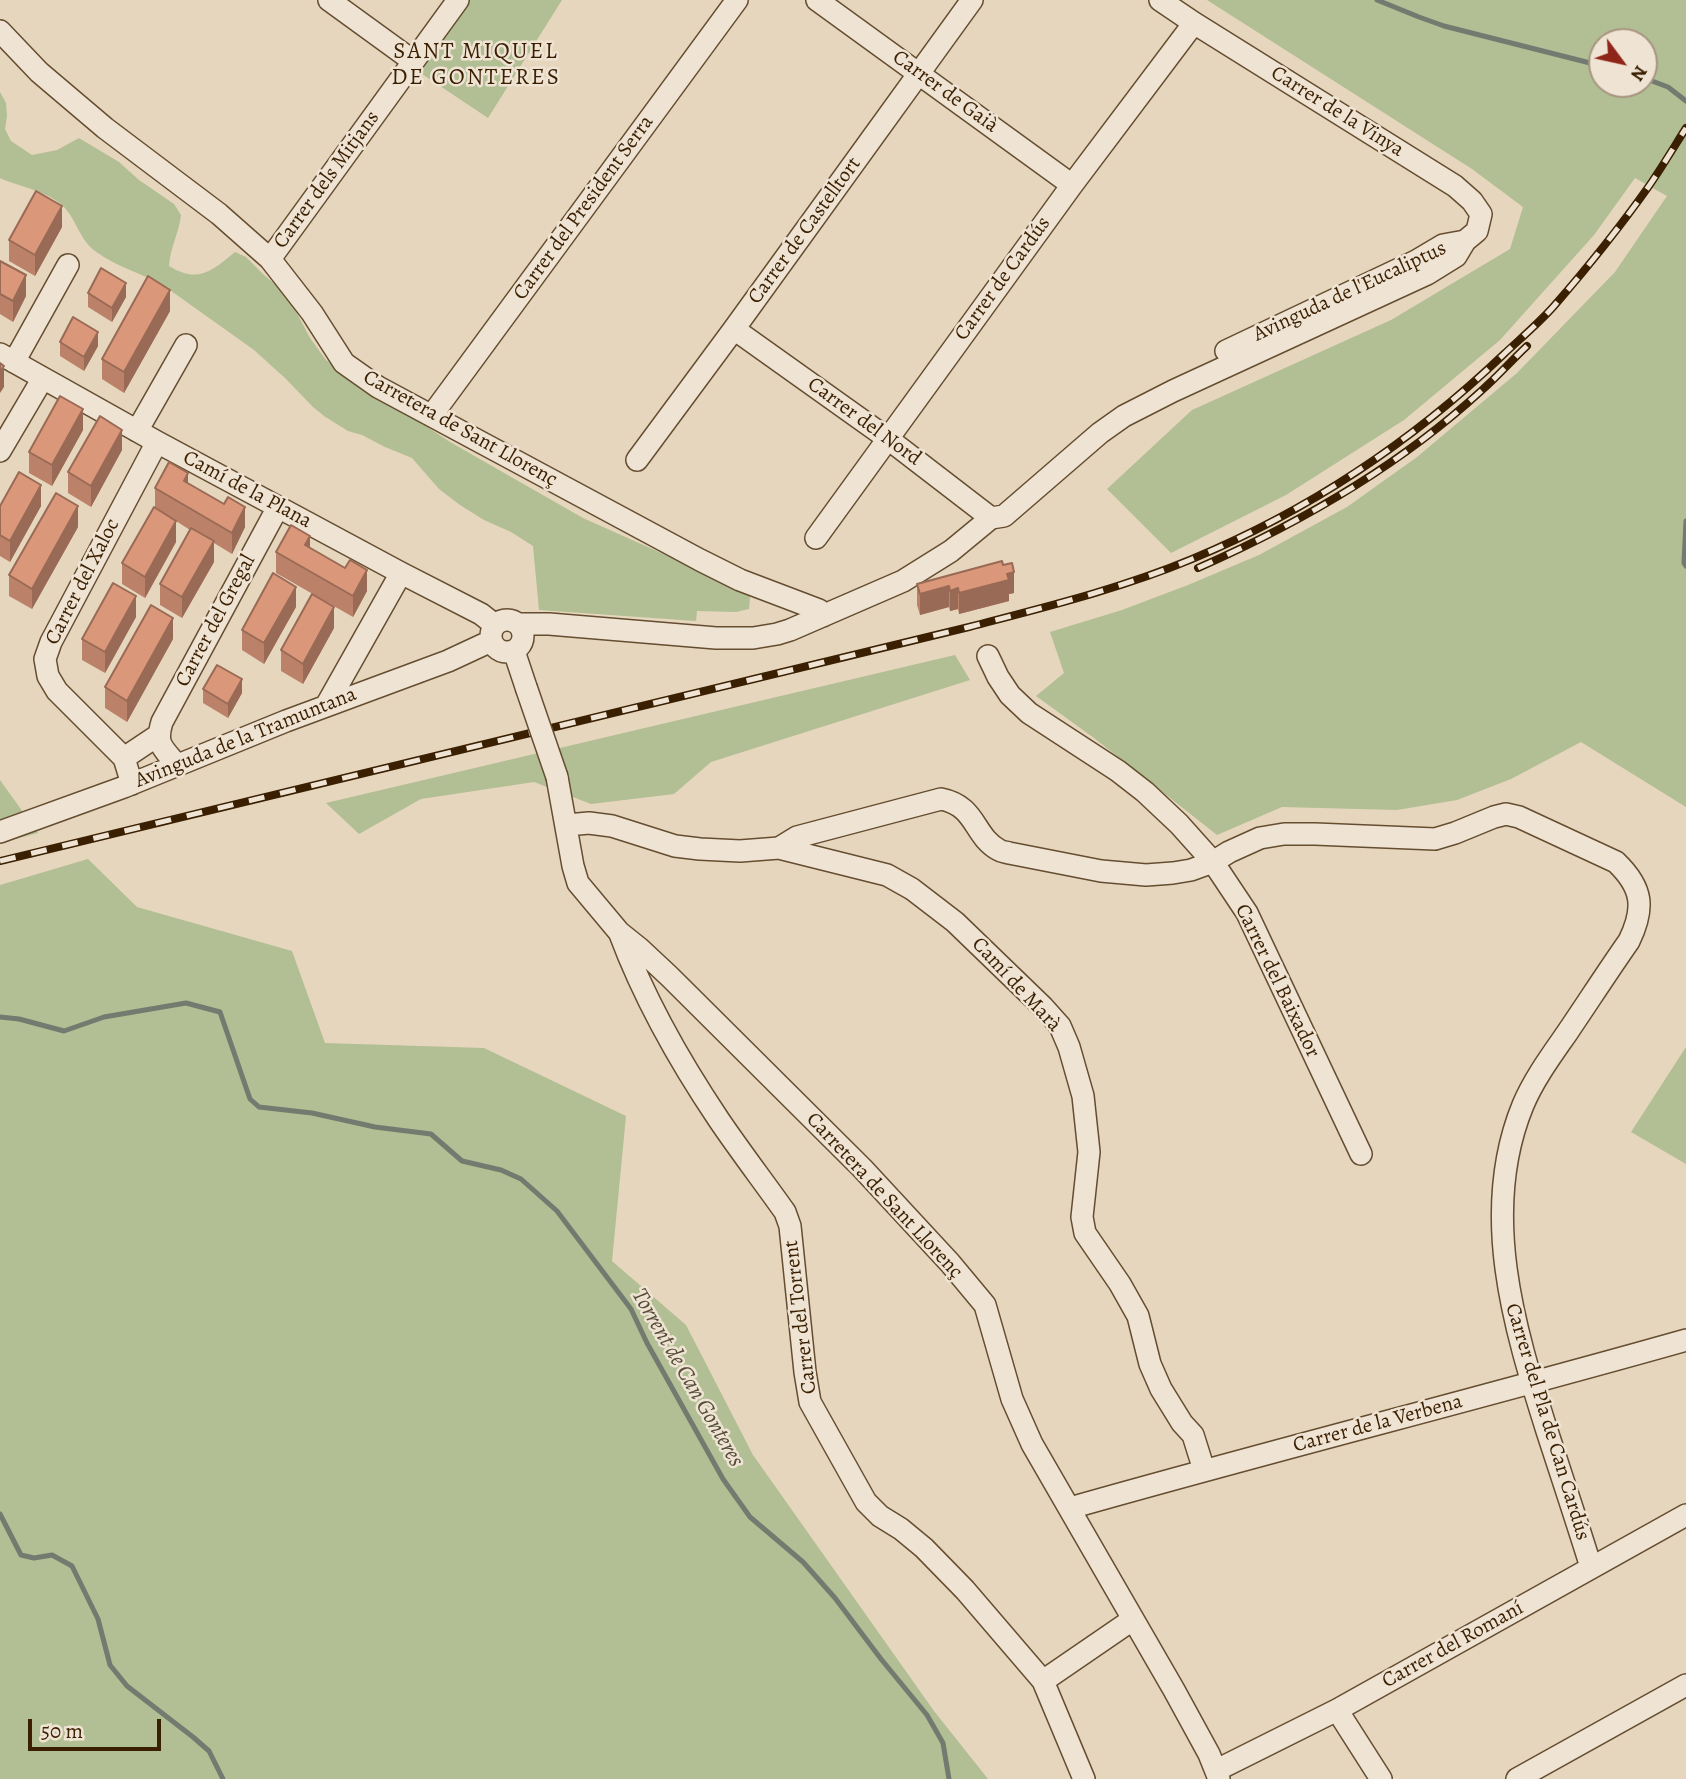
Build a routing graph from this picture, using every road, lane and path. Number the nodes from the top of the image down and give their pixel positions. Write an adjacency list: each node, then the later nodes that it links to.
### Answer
1 (329, 0): 9 (street)
2 (458, 0): 9 (street, Carrer dels Mitjans)
3 (737, 0): 19 (street, Carrer del President Serra)
4 (817, 0): 10 (street, Carrer de Gaià)
5 (972, 0): 10 (street, Carrer de Castelltort)
6 (1160, 0): 7 (street, Carrer de la Vinya)
7 (1194, 23): 11 (street, Carrer de Cardús); 12 (street, Carrer de la Vinya)
8 (0, 31): 13 (street, Carretera de Sant Llorenç)
9 (412, 61): 13 (street, Carrer dels Mitjans)
10 (919, 73): 11 (street, Carrer de Gaià); 15 (street, Carrer de Castelltort)
11 (1072, 185): 21 (street, Carrer de Cardús)
12 (1465, 241): 26 (street, Avinguda de l'Eucaliptus)
13 (270, 259): 19 (street, Carretera de Sant Llorenç)
14 (68, 265): 17 (street)
15 (734, 329): 21 (street, Carrer del Nord); 24 (street, Carrer de Castelltort)
16 (186, 345): 20 (street)
17 (7, 358): 18 (street, Camí de la Plana)
18 (43, 378): 20 (street, Camí de la Plana); 23 (street)
19 (432, 415): 29 (street, Carretera de Sant Llorenç)
20 (138, 431): 22 (street, Camí de la Plana)
21 (887, 438): 26 (street, Carrer del Nord); 27 (street, Carrer de Cardús)
22 (157, 442): 25 (street, Camí de la Plana); 37 (street, Carrer del Xaloc)
23 (0, 451)
24 (637, 460)
25 (278, 507): 28 (street, Camí de la Plana); 36 (street, Carrer del Gregal)
26 (991, 518): 29 (street, Avinguda de l'Eucaliptus)
27 (816, 538)
28 (401, 573): 30 (street, Camí de la Plana); 32 (street)
29 (823, 615): 31 (street)
30 (493, 633): 31 (street); 31 (street, Camí de la Plana); 34 (street, Avinguda de la Tramuntana)
31 (518, 638): 40 (street, Carretera de Sant Llorenç, bridge)
32 (359, 649): 34 (street); 35 (street)
33 (988, 656): 43 (street, Carrer del Baixador)
34 (391, 681): 35 (street, Avinguda de la Tramuntana)
35 (326, 706): 38 (street, Avinguda de la Tramuntana)
36 (158, 736): 37 (street); 38 (street)
37 (124, 758): 39 (street, Carrer del Xaloc)
38 (177, 765): 39 (street, Avinguda de la Tramuntana)
39 (132, 784): 41 (street, Avinguda de la Tramuntana)
40 (567, 825): 42 (street, Camí de Marà); 44 (street, Carretera de Sant Llorenç)
41 (0, 832)
42 (779, 848): 43 (street, Carrer del Pla de Can Cardús); 48 (street, Camí de Marà)
43 (1213, 862): 45 (street, Carrer del Baixador); 47 (street, Carrer del Pla de Can Cardús)
44 (619, 932): 49 (street, Carretera de Sant Llorenç); 53 (street, Carrer del Torrent)
45 (1361, 1154)
46 (1686, 1340): 47 (street, Carrer de la Verbena)
47 (1532, 1383): 48 (street, Carrer de la Verbena); 51 (street, Carrer del Pla de Can Cardús)
48 (1204, 1470): 49 (street, Carrer de la Verbena)
49 (1070, 1508): 52 (street, Carretera de Sant Llorenç)
50 (1686, 1515): 51 (street, Carrer del Romaní)
51 (1591, 1567): 55 (street, Carrer del Romaní)
52 (1132, 1620): 53 (street); 56 (street, Carretera de Sant Llorenç)
53 (1043, 1681): 57 (street, Carrer del Torrent)
54 (1686, 1685): 59 (street)
55 (1337, 1710): 56 (street, Carrer del Romaní); 58 (street)
56 (1218, 1775)
57 (1084, 1779)
58 (1381, 1779)
59 (1517, 1779)

